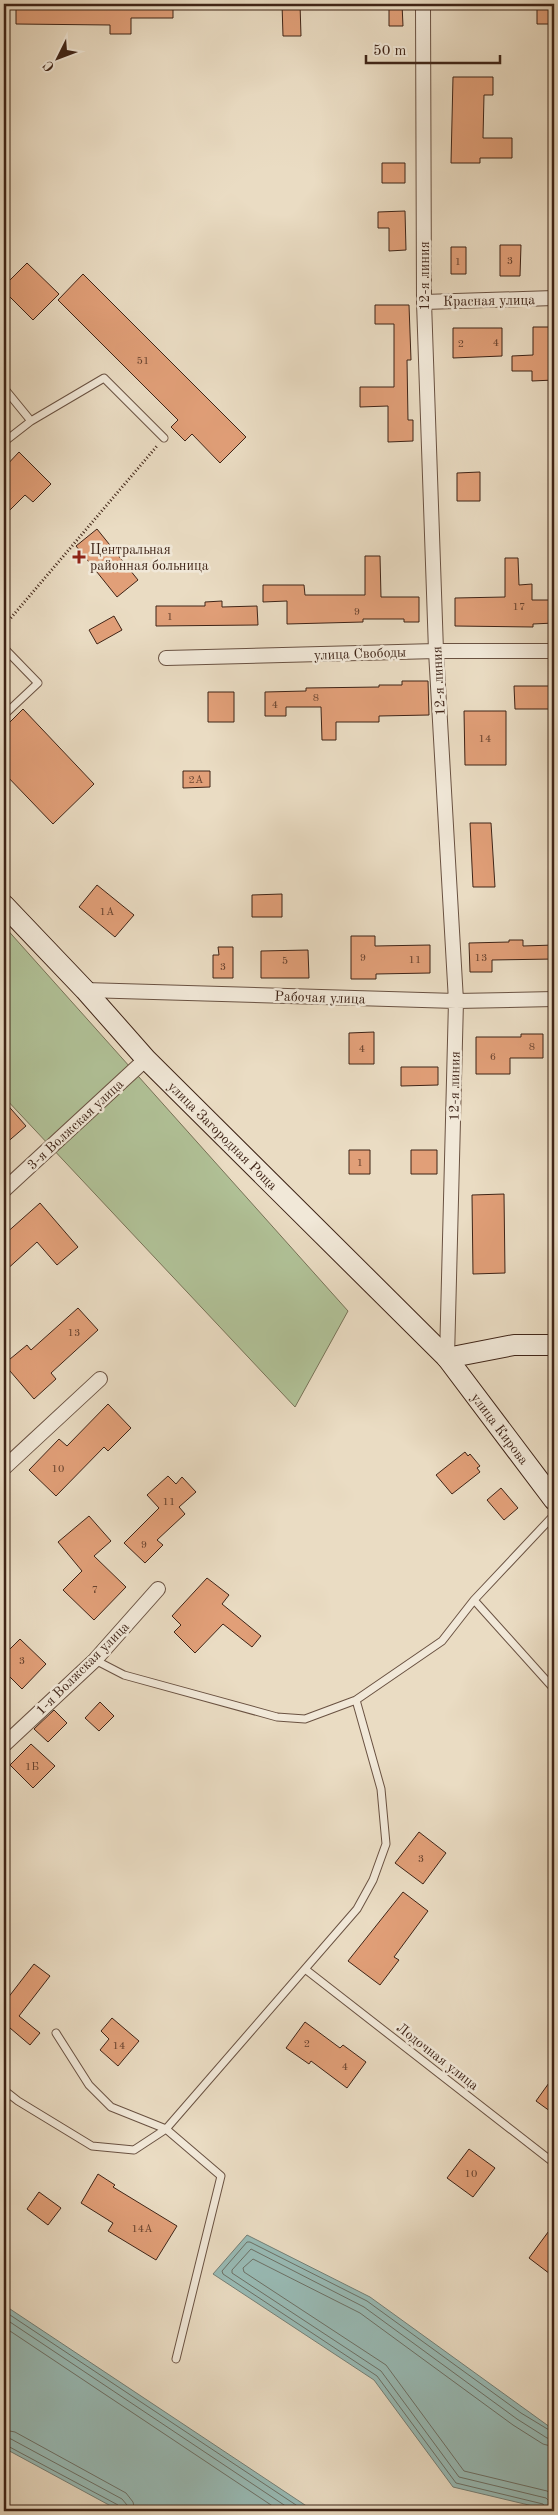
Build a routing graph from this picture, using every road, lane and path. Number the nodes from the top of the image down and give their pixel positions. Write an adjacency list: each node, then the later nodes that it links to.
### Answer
1 (423, 4): 3 (street, 12-я линия)
2 (554, 298): 3 (street, Красная улица)
3 (424, 302): 10 (street, 12-я линия)
4 (4, 388): 5 (lane)
5 (31, 421): 6 (lane); 7 (lane)
6 (164, 438): 8 (path)
7 (4, 442)
8 (4, 626)
9 (4, 648): 13 (lane)
10 (436, 651): 11 (street, улица Свободы); 12 (street, улица Свободы); 17 (street, 12-я линия)
11 (554, 651)
12 (166, 658)
13 (4, 715)
14 (4, 905): 15 (street, улица Загородная Роща)
15 (85, 990): 17 (street, Рабочая улица); 18 (street, улица Загородная Роща)
16 (554, 999): 17 (street, Рабочая улица)
17 (456, 1001): 21 (street, 12-я линия)
18 (146, 1059): 19 (street, 3-я Волжская улица); 21 (street, улица Загородная Роща)
19 (4, 1190)
20 (554, 1345): 21 (street)
21 (447, 1358): 24 (street, улица Кирова)
22 (100, 1379): 23 (street)
23 (4, 1468)
24 (554, 1500)
25 (554, 1515): 27 (lane)
26 (158, 1589): 28 (street, 1-я Волжская улица)
27 (474, 1600): 29 (lane); 30 (lane)
28 (94, 1660): 30 (lane); 31 (street, 1-я Волжская улица)
29 (554, 1689)
30 (356, 1700): 32 (lane)
31 (4, 1745)
32 (305, 1969): 35 (lane); 36 (lane, Лодочная улица)
33 (56, 2033): 35 (lane)
34 (4, 2090): 35 (lane)
35 (166, 2130): 37 (lane)
36 (554, 2163)
37 (176, 2359)

